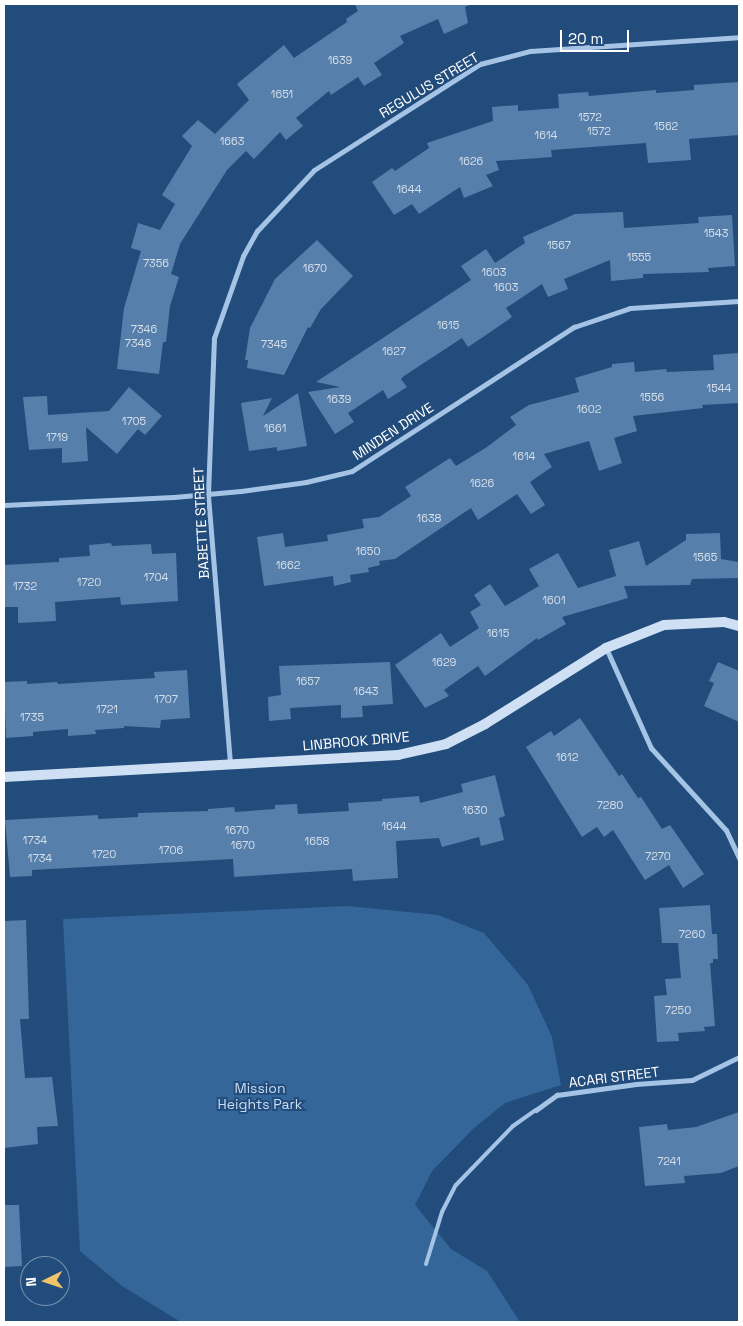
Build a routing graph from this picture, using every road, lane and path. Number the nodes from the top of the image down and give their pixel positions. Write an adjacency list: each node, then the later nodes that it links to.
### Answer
1 (739, 37): 2 (street, REGULUS STREET)
2 (243, 256): 4 (street, BABETTE STREET)
3 (739, 301): 4 (street, MINDEN DRIVE)
4 (208, 494): 5 (street, MINDEN DRIVE); 8 (street, BABETTE STREET)
5 (4, 505)
6 (739, 626): 7 (street, LINBROOK DRIVE)
7 (606, 648): 8 (street, LINBROOK DRIVE); 10 (street)
8 (230, 764): 9 (street, LINBROOK DRIVE)
9 (4, 777)
10 (739, 858)
11 (739, 1057): 12 (street, ACARI STREET)
12 (536, 1110): 13 (lane, ACARI STREET)
13 (426, 1264)

